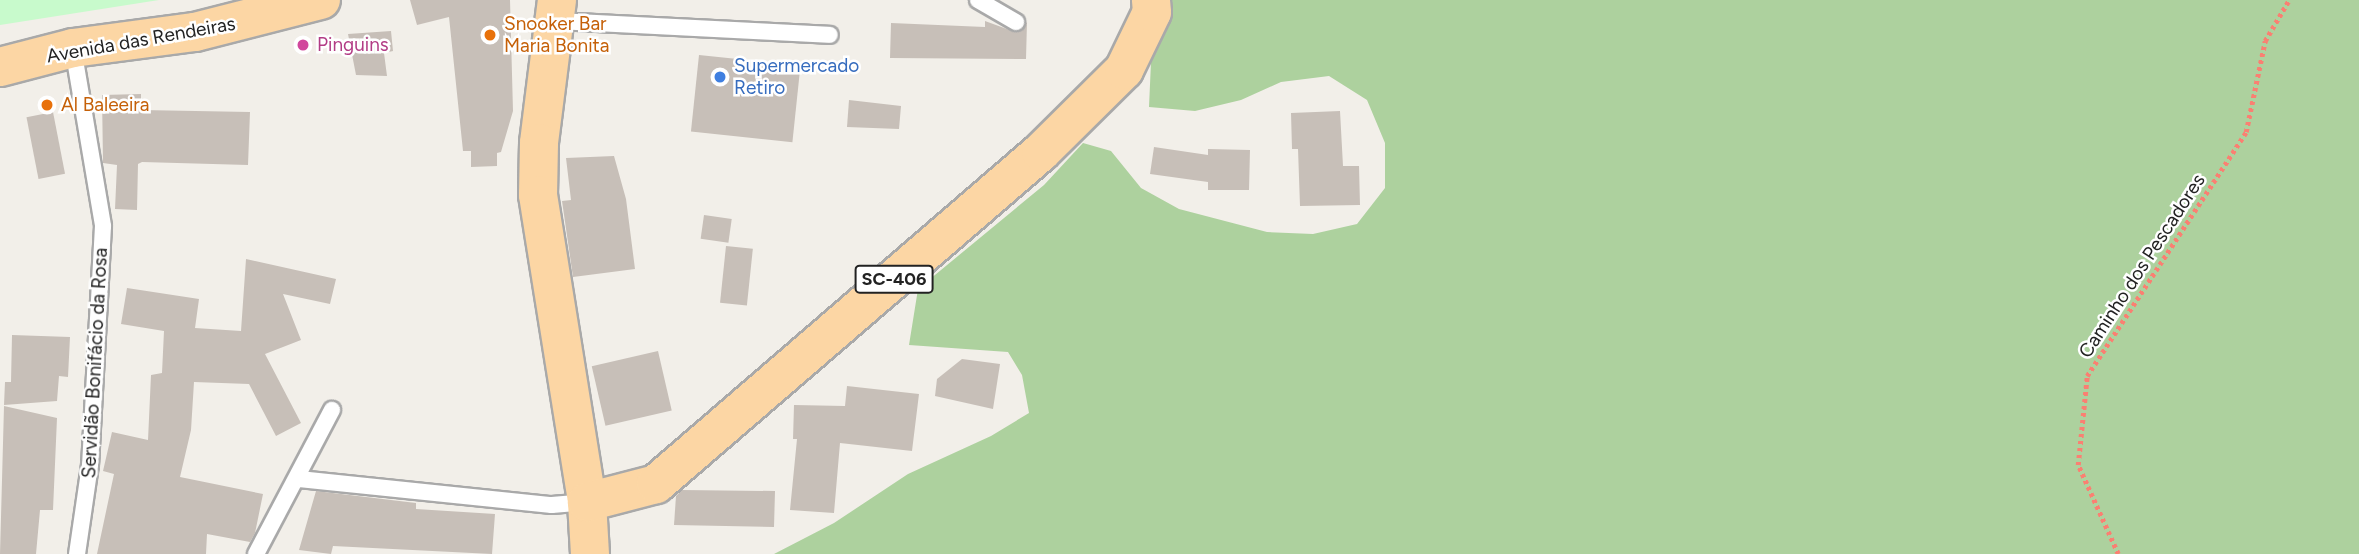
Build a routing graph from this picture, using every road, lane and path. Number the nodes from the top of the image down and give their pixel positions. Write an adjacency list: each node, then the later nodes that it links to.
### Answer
1 (321, 0): 8 (main road, Avenida das Rendeiras)
2 (978, 0): 6 (lane)
3 (1152, 0): 12 (main road, SC-406)
4 (2289, 0): 16 (path, Caminho dos Pescadores)
5 (556, 10): 7 (lane); 12 (main road)
6 (1016, 22)
7 (830, 35)
8 (73, 48): 9 (main road, Avenida das Rendeiras); 13 (lane, Servidão Bonifácio da Rosa)
9 (0, 67)
10 (332, 410): 11 (lane)
11 (299, 479): 12 (lane); 14 (lane)
12 (587, 502): 15 (main road)
13 (77, 554)
14 (256, 554)
15 (590, 554)
16 (2118, 554)

